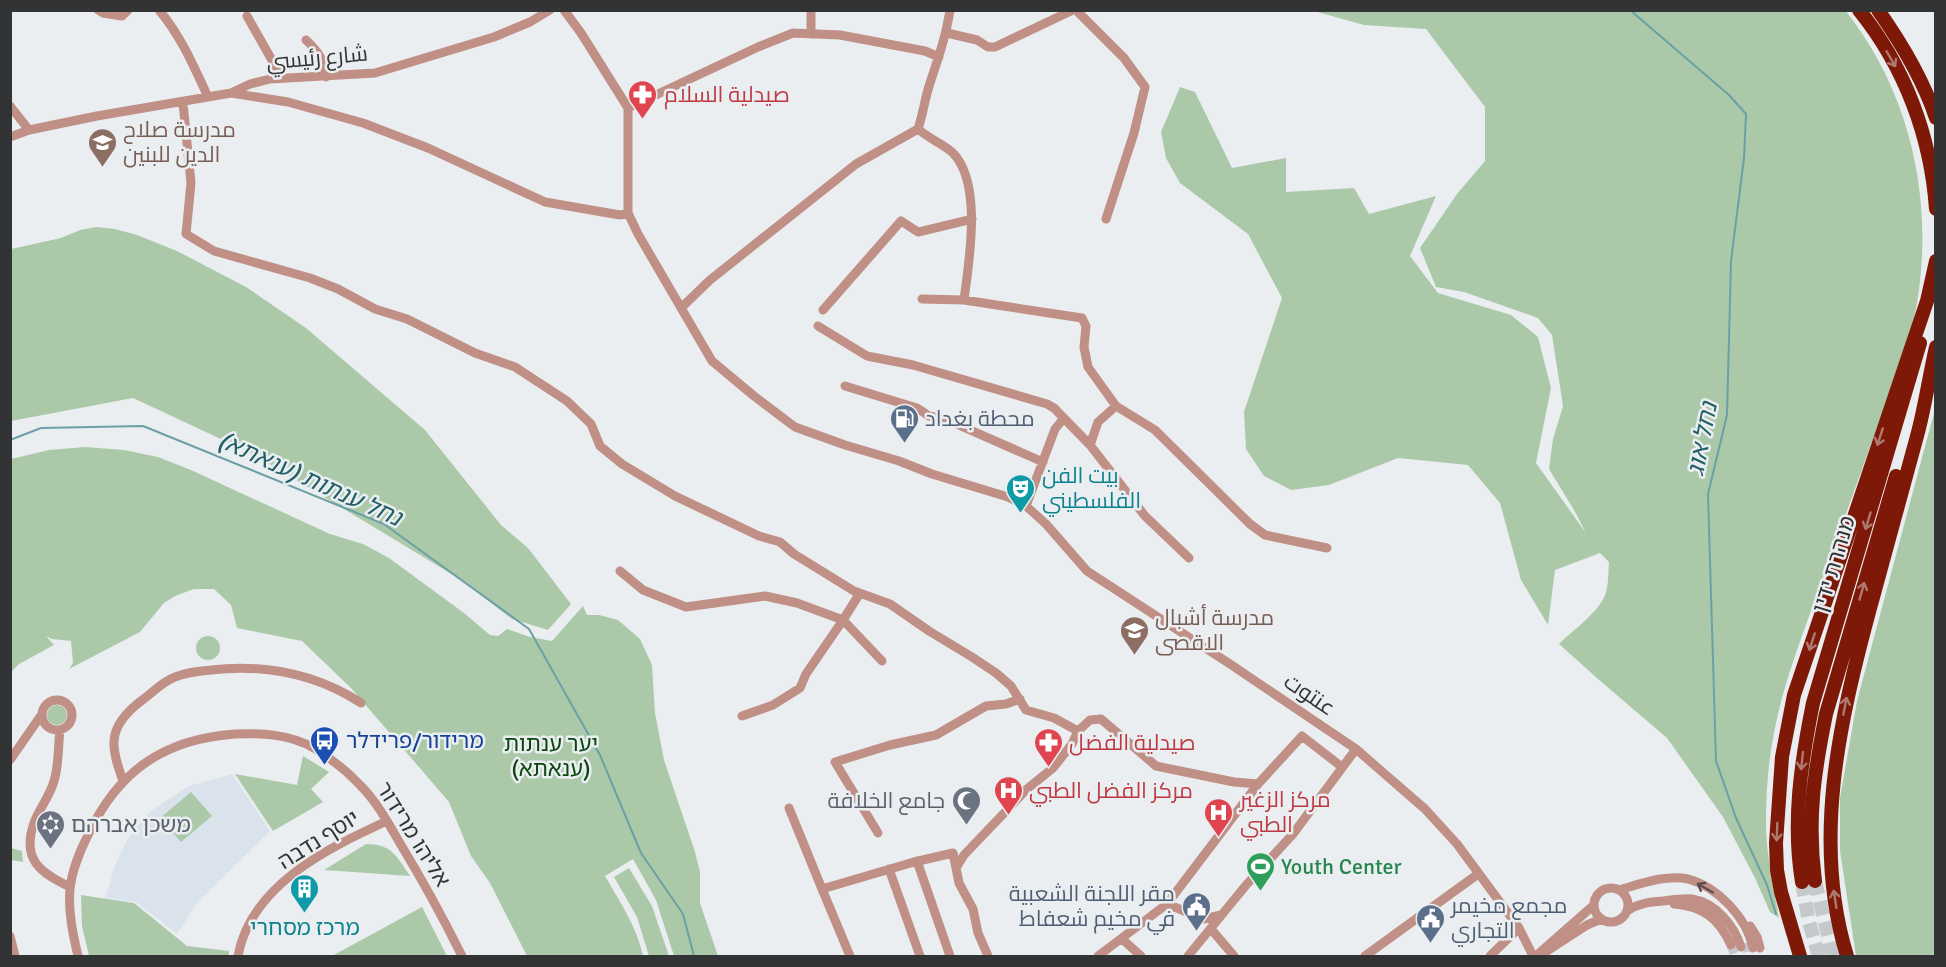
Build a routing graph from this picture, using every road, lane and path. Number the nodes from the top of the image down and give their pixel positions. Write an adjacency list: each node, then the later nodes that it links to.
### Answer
1 (98, 10): 2 (street)
2 (128, 10)
3 (159, 10): 22 (street)
4 (550, 10): 17 (street, شارع رئيسي)
5 (564, 10): 26 (street)
6 (811, 10): 13 (street)
7 (950, 10): 12 (street)
8 (1074, 10): 12 (street); 34 (street)
9 (1859, 10): 31 (highway, one-way to 31)
10 (1878, 10): 16 (highway)
11 (247, 16): 18 (street)
12 (947, 33): 15 (street)
13 (811, 34): 15 (street); 26 (street)
14 (306, 40): 17 (street)
15 (939, 57): 28 (street)
16 (1918, 75): 20 (highway); 27 (highway)
17 (326, 77): 18 (street, شارع رئيسي)
18 (282, 78): 19 (street, شارع رئيسي)
19 (270, 79): 21 (street, شارع رئيسي); 23 (street)
20 (1935, 84)
21 (231, 93): 22 (street, شارع رئيسي); 23 (street)
22 (208, 97): 24 (street, شارع رئيسي)
23 (268, 98): 32 (street)
24 (183, 103): 29 (street, شارع رئيسي); 51 (street)
25 (10, 106): 29 (street)
26 (628, 108): 32 (street)
27 (1935, 118)
28 (918, 129): 33 (street); 38 (street)
29 (29, 130): 30 (street, شارع رئيسي)
30 (10, 137)
31 (1935, 210)
32 (628, 213): 38 (street, عنتوت)
33 (972, 219): 37 (street); 39 (street)
34 (1107, 219)
35 (1935, 261): 41 (highway, מנהרת ידין, one-way to 41); 101 (highway, one-way to 101)
36 (922, 299): 37 (street)
37 (964, 300): 43 (street)
38 (681, 308): 47 (street, عنتوت)
39 (823, 310)
40 (818, 326): 44 (street)
41 (1935, 349): 102 (highway, one-way to 41)
42 (846, 386): 46 (street)
43 (1116, 406): 45 (street); 48 (street)
44 (1064, 418): 45 (street); 46 (street)
45 (1090, 446): 49 (street)
46 (1043, 462): 47 (street)
47 (1026, 506): 60 (street, عنتوت)
48 (1327, 548)
49 (1189, 558)
50 (620, 571): 52 (street)
51 (860, 593): 52 (street); 54 (street)
52 (843, 620): 53 (street); 57 (street)
53 (882, 661)
54 (1020, 699): 59 (street); 67 (street)
55 (361, 703): 63 (street)
56 (42, 714): 58 (street); 58 (street); 61 (street)
57 (742, 716)
58 (60, 730): 72 (street)
59 (1078, 731): 64 (street); 69 (street)
60 (1356, 749): 62 (street); 71 (street, عنتوت)
61 (10, 760)
62 (1342, 767): 64 (street); 79 (street)
63 (123, 781): 66 (street, אליהו מרידור); 72 (street, אליהו מרידור)
64 (1258, 784): 76 (street)
65 (789, 808): 73 (street)
66 (387, 820): 88 (street, יוסף נדבה); 89 (street, אליהו מרידור)
67 (878, 833)
68 (917, 861): 69 (street); 70 (street); 92 (street)
69 (956, 868): 93 (street)
70 (889, 869): 73 (street); 91 (street)
71 (1478, 874): 81 (street, عنتوت); 98 (street)
72 (70, 887): 87 (street, אליהו מרידור)
73 (822, 890): 90 (street)
74 (1619, 890): 77 (street); 78 (street); 85 (street, one-way to 74)
75 (1648, 903): 78 (street); 85 (street); 85 (street)
76 (1167, 904): 79 (street); 84 (street)
77 (1594, 904): 80 (street); 100 (street)
78 (1627, 911): 80 (street)
79 (1222, 915): 82 (street)
80 (1601, 919): 100 (street)
81 (1519, 928): 99 (street); 100 (street, عنتوت)
82 (1210, 929): 96 (street); 97 (street)
83 (10, 936): 86 (street)
84 (1122, 939): 94 (street); 95 (street)
85 (1746, 946)
86 (15, 957)
87 (78, 957)
88 (238, 957)
89 (462, 957)
90 (850, 957)
91 (920, 957)
92 (950, 957)
93 (988, 957)
94 (1098, 957)
95 (1141, 957)
96 (1188, 957)
97 (1234, 957)
98 (1365, 957)
99 (1490, 957)
100 (1535, 957)
101 (1800, 957)
102 (1847, 957)

